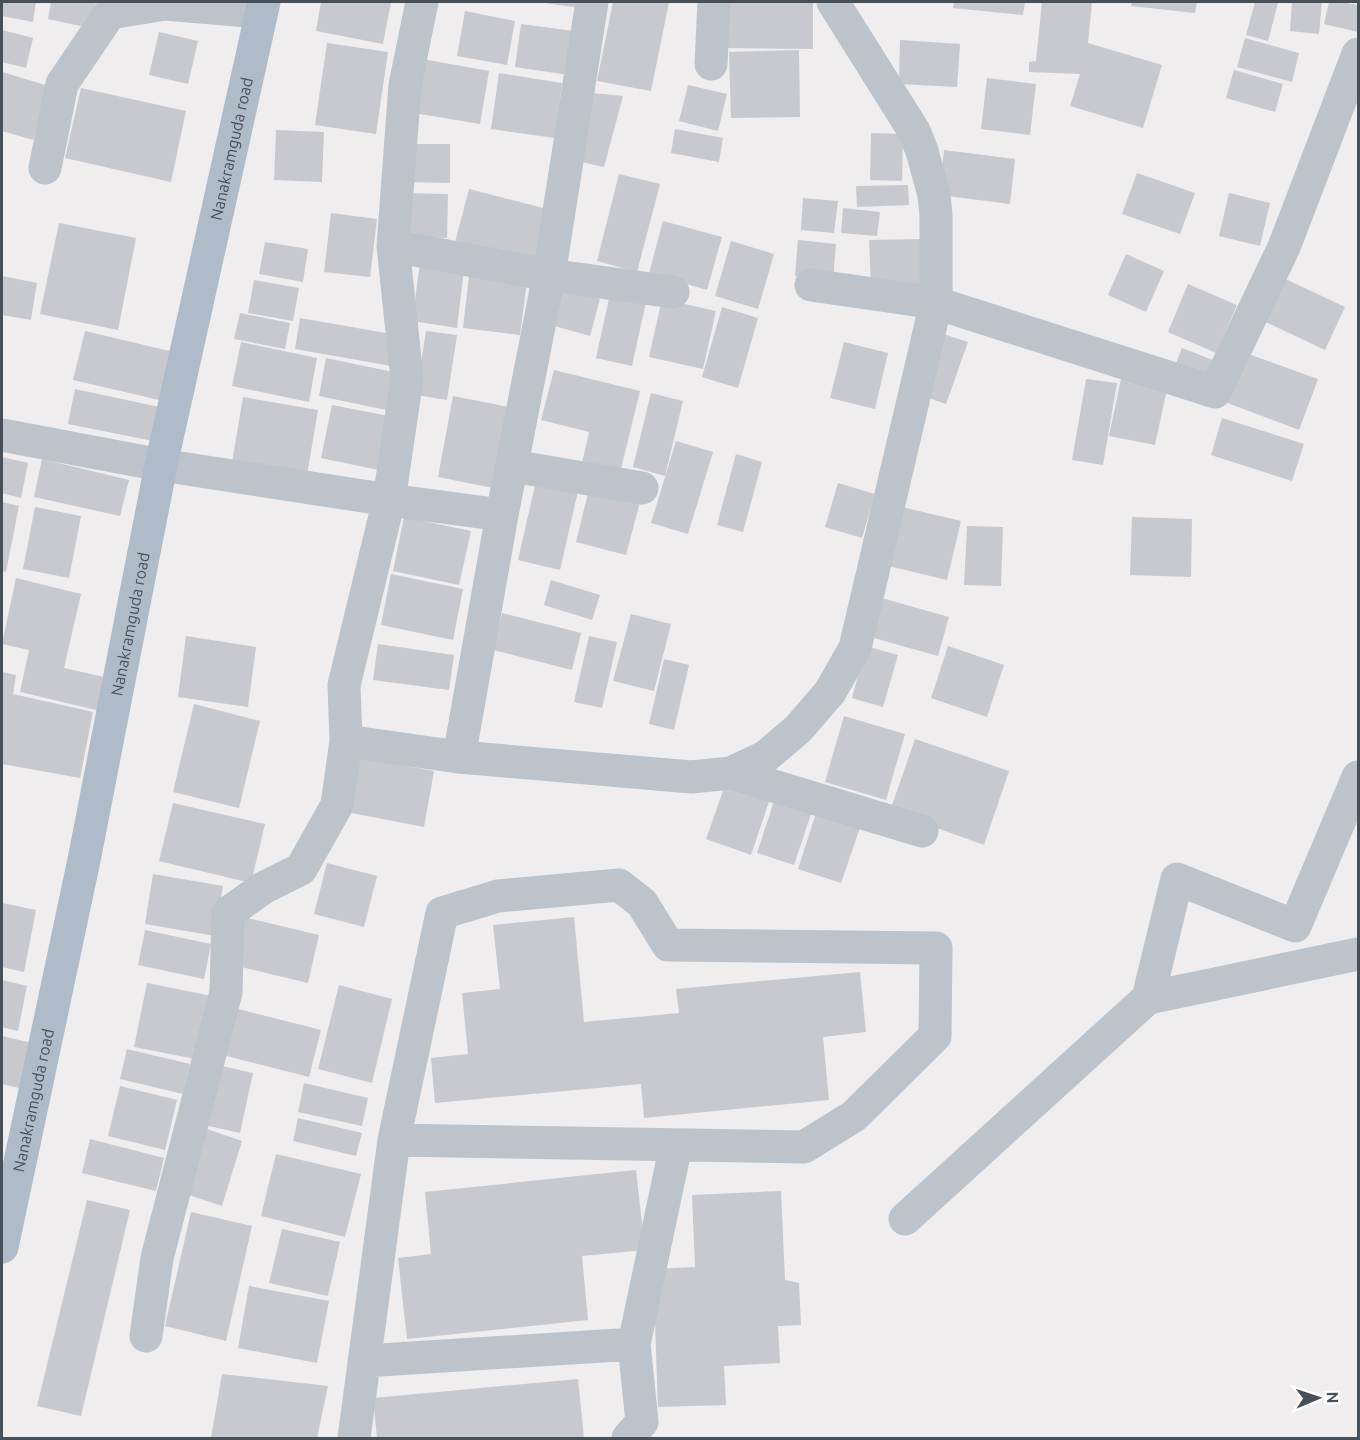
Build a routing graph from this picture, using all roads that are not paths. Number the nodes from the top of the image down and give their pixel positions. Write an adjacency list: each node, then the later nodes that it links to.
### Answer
1 (422, 2): 9 (street)
2 (592, 2): 10 (street)
3 (714, 2): 7 (street)
4 (833, 2): 13 (street)
5 (263, 7): 8 (street); 15 (main road, Nanakramguda road)
6 (1359, 54): 13 (street)
7 (711, 64)
8 (45, 168)
9 (393, 246): 10 (street); 18 (street)
10 (549, 275): 12 (street); 16 (street)
11 (811, 285): 13 (street)
12 (673, 292)
13 (936, 303): 22 (street)
14 (2, 435): 15 (street)
15 (161, 465): 18 (street); 29 (main road, Nanakramguda road)
16 (512, 466): 17 (street); 19 (street)
17 (642, 488)
18 (389, 500): 19 (street); 20 (street)
19 (502, 515): 21 (street)
20 (346, 741): 21 (street); 32 (street)
21 (459, 757): 22 (street)
22 (731, 773): 24 (street)
23 (1359, 777): 26 (street)
24 (922, 831)
25 (1359, 954): 26 (street)
26 (1148, 998): 30 (street)
27 (394, 1140): 28 (street); 28 (street); 34 (street)
28 (676, 1145): 33 (street)
29 (12, 1148): 31 (main road, Nanakramguda road)
30 (906, 1219)
31 (2, 1247)
32 (146, 1336)
33 (634, 1344): 34 (street); 36 (street)
34 (364, 1361): 35 (street)
35 (354, 1438)
36 (628, 1438)

